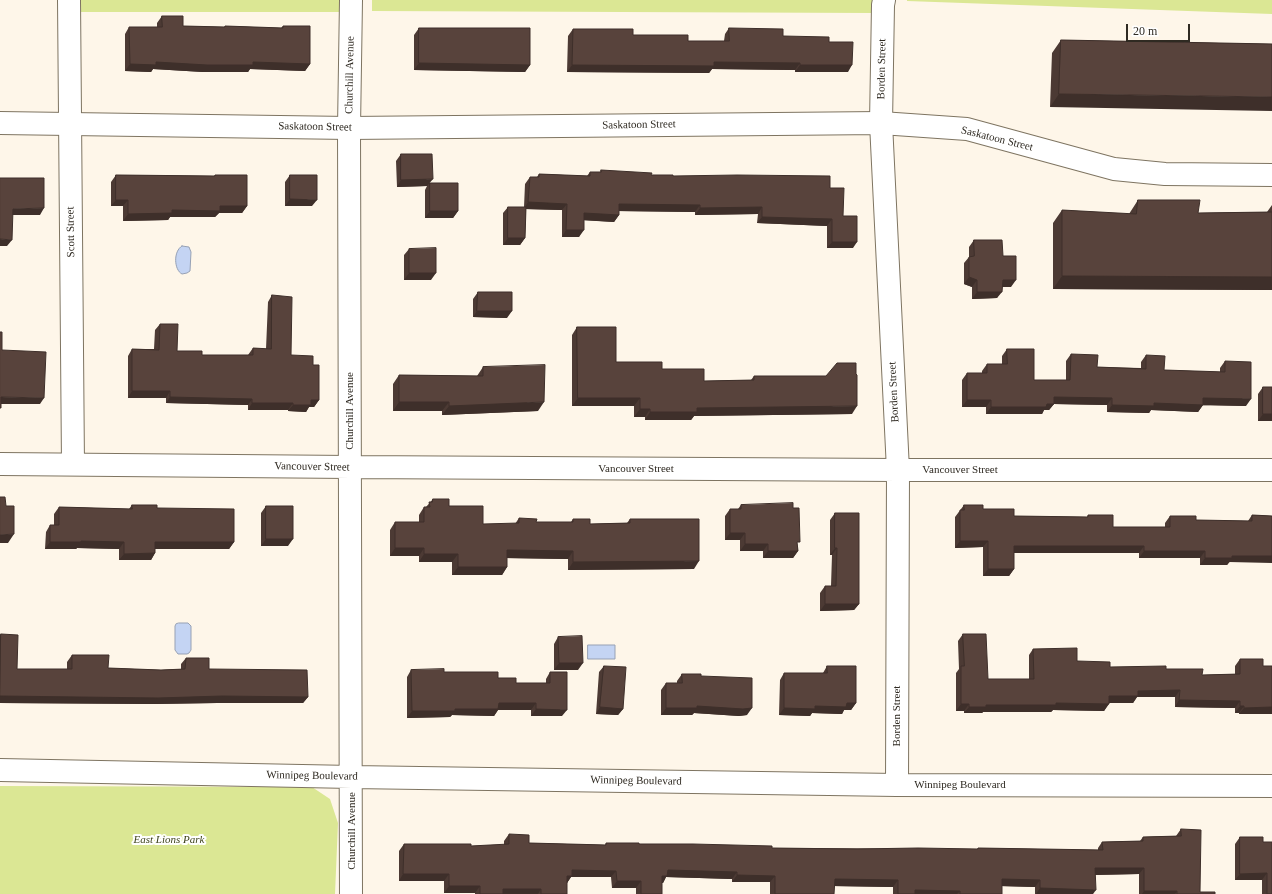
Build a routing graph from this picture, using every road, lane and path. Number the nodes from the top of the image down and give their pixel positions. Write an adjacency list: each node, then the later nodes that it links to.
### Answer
1 (69, 0): 6 (street, Scott Street)
2 (350, 0): 7 (street, Churchill Avenue)
3 (884, 0): 5 (street, Borden Street)
4 (0, 123): 6 (street, Saskatoon Street)
5 (881, 123): 7 (street, Saskatoon Street); 8 (street, Saskatoon Street); 12 (street, Borden Street)
6 (70, 124): 7 (street, Saskatoon Street); 10 (street, Scott Street)
7 (349, 128): 11 (street, Churchill Avenue)
8 (1272, 174)
9 (0, 464): 10 (street, Vancouver Street)
10 (73, 464): 11 (street, Vancouver Street)
11 (350, 467): 12 (street, Vancouver Street); 15 (street, Churchill Avenue)
12 (898, 470): 13 (street, Vancouver Street); 16 (street, Borden Street)
13 (1272, 470)
14 (0, 770): 15 (street, Winnipeg Boulevard)
15 (352, 777): 16 (street, Winnipeg Boulevard); 18 (street, Churchill Avenue)
16 (897, 785): 17 (street, Winnipeg Boulevard)
17 (1272, 786)
18 (351, 894)

